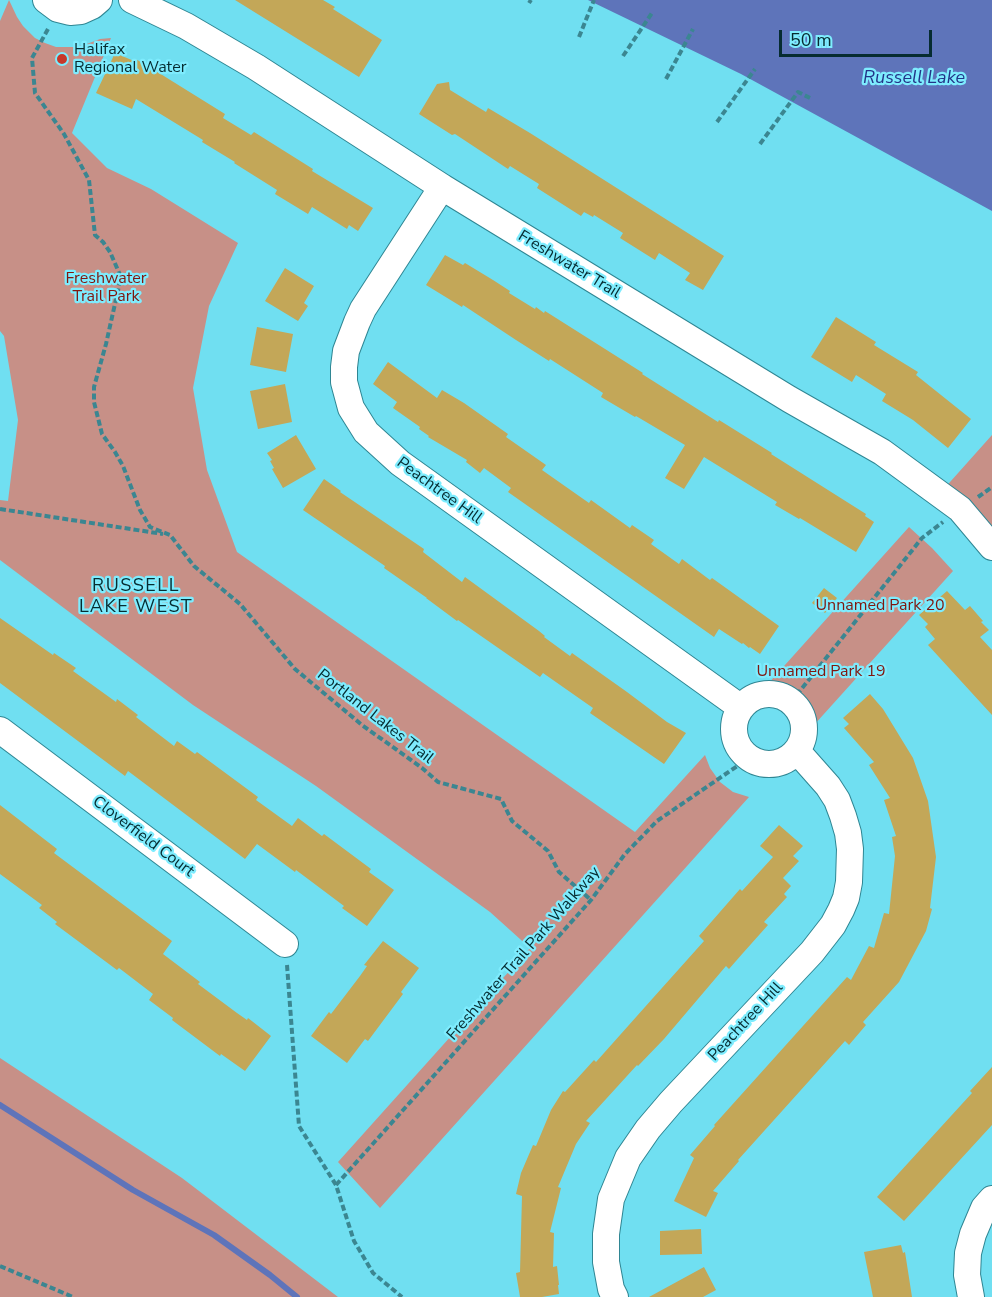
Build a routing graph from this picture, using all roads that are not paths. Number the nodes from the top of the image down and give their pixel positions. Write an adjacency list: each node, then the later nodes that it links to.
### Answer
1 (99, 0): 3 (street)
2 (132, 0): 4 (street, Freshwater Trail)
3 (52, 5)
4 (442, 187): 5 (street, Freshwater Trail); 6 (street, Peachtree Hill)
5 (992, 547)
6 (740, 707): 8 (street); 8 (street)
7 (0, 730): 9 (street, Cloverfield Court)
8 (797, 751): 11 (street, Peachtree Hill)
9 (285, 944)
10 (992, 1199): 12 (street)
11 (615, 1297)
12 (971, 1297)

